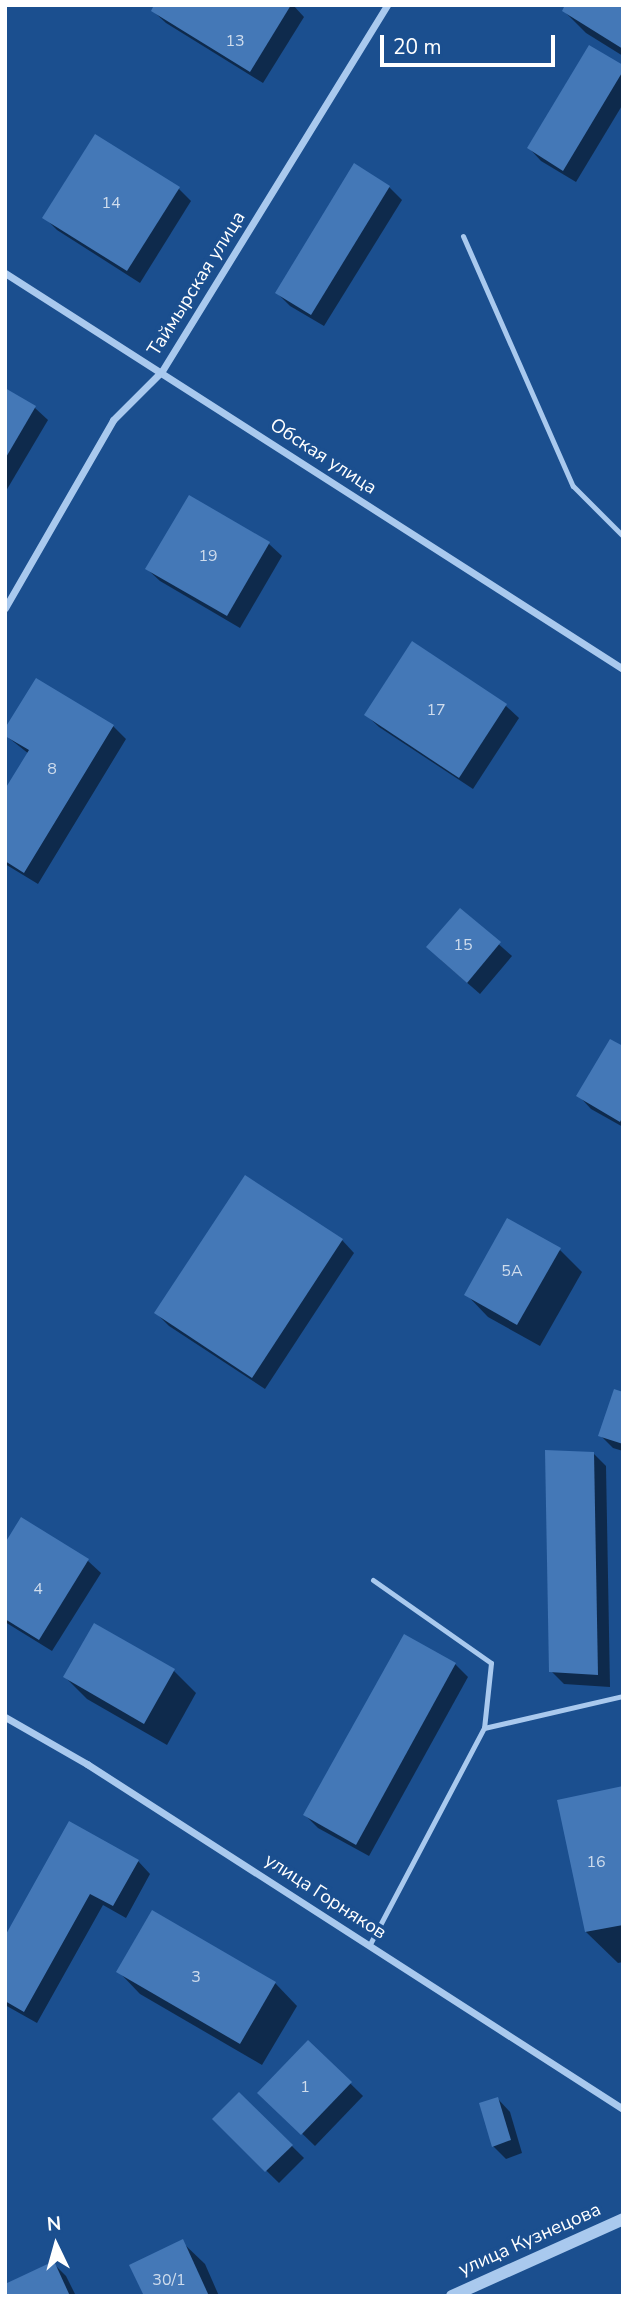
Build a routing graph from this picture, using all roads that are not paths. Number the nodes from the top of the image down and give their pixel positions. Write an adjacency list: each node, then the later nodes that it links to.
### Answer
1 (387, 5): 4 (street, Таймырская улица)
2 (463, 236): 5 (lane)
3 (5, 273): 4 (street, Обская улица)
4 (162, 371): 6 (street, Таймырская улица); 7 (street, Обская улица)
5 (623, 536)
6 (5, 608)
7 (623, 669)
8 (373, 1580): 11 (lane)
9 (623, 1696): 11 (lane)
10 (5, 1717): 12 (street, улица Горняков)
11 (484, 1728): 12 (lane)
12 (370, 1944): 13 (street, улица Горняков)
13 (623, 2109)
14 (623, 2219): 15 (street, улица Кузнецова)
15 (452, 2296)

